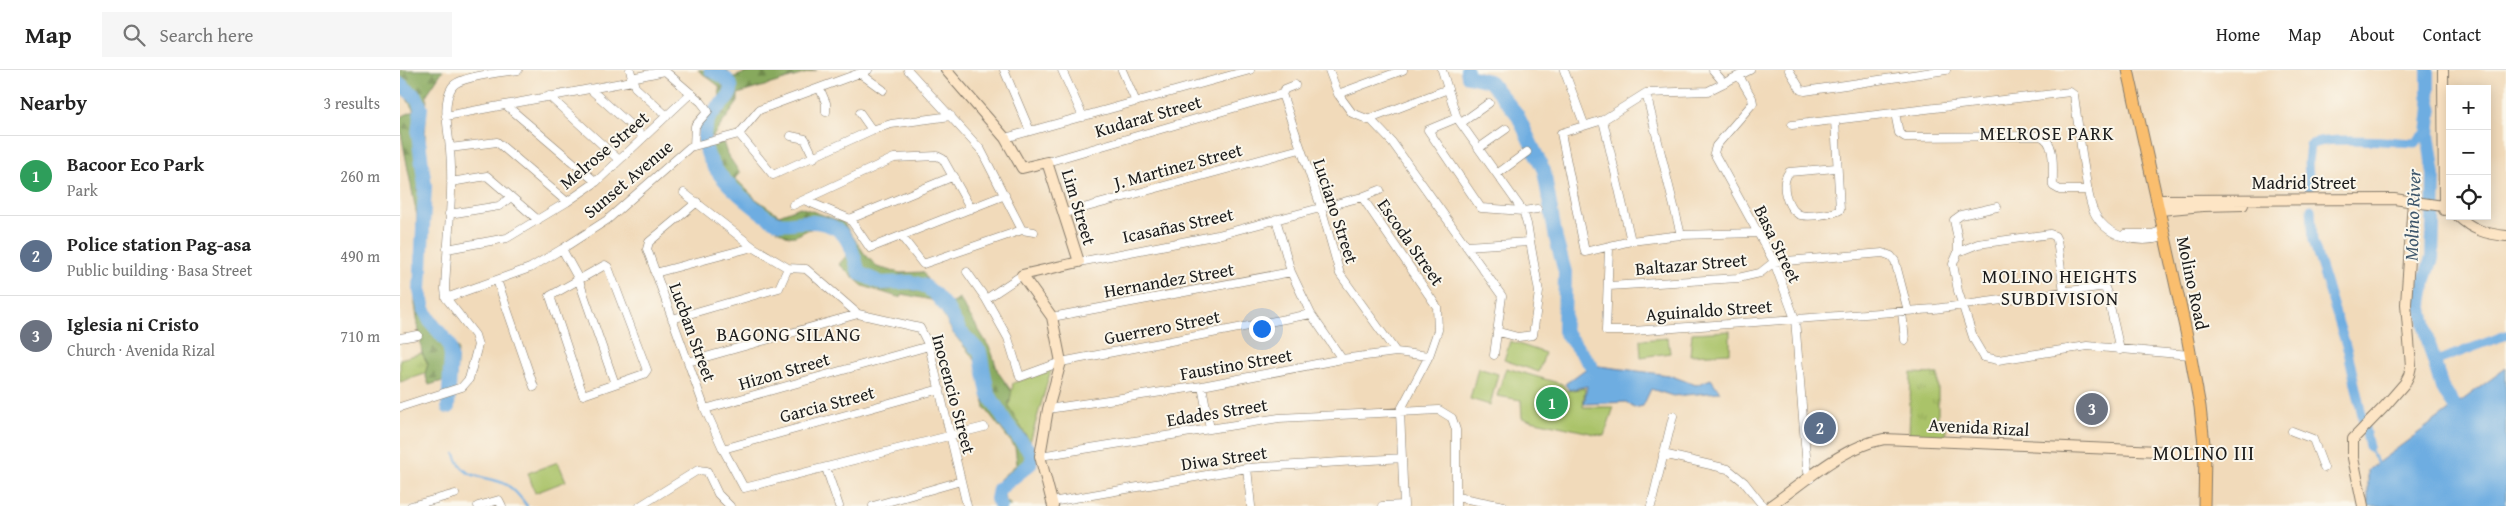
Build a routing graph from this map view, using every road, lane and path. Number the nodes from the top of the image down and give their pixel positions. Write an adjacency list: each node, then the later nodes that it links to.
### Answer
1 (518, 70): 40 (street)
2 (908, 70): 42 (street)
3 (946, 70): 56 (street)
4 (1004, 70): 52 (street)
5 (1062, 70): 43 (street)
6 (1122, 70): 34 (street)
7 (1250, 70): 34 (street)
8 (1329, 70): 32 (street)
9 (1403, 70): 32 (street)
10 (1442, 70): 27 (street)
11 (1564, 70): 48 (street)
12 (1713, 70): 24 (street)
13 (1750, 70): 21 (street)
14 (1789, 70): 22 (street)
15 (1889, 70): 22 (street)
16 (1946, 70): 22 (street)
17 (2128, 70): 81 (main road, Molino Road)
18 (2443, 70): 84 (street)
19 (864, 72): 26 (street); 28 (street)
20 (631, 76): 25 (street); 30 (street); 41 (street)
21 (1738, 76): 24 (street); 98 (street, Basa Street)
22 (1890, 79)
23 (1295, 85): 31 (street, Kudarat Street)
24 (1721, 85): 29 (street)
25 (590, 89): 33 (street); 55 (street)
26 (820, 89): 37 (street); 53 (street)
27 (1448, 89): 44 (street); 45 (street)
28 (883, 90)
29 (1646, 92): 46 (street); 100 (street)
30 (691, 93): 41 (street, Melrose Street); 57 (street)
31 (1282, 94): 60 (street, Luciano Street); 64 (street, Kudarat Street)
32 (1338, 94): 44 (street)
33 (550, 96): 36 (street); 63 (street)
34 (1136, 102): 43 (street)
35 (1489, 103): 45 (street)
36 (507, 106): 40 (street); 69 (street)
37 (826, 112)
38 (860, 113): 51 (street)
39 (1895, 113): 47 (street); 71 (street); 71 (street)
40 (446, 116): 58 (street)
41 (668, 116): 55 (street, Melrose Street)
42 (951, 116): 51 (street); 73 (street)
43 (1083, 116): 52 (street)
44 (1367, 120): 105 (street)
45 (1459, 120): 59 (street); 87 (street)
46 (1603, 120): 48 (street); 103 (street)
47 (1834, 120): 49 (street); 65 (street)
48 (1584, 124): 107 (street)
49 (1792, 125)
50 (1506, 129): 59 (street)
51 (872, 130): 62 (street)
52 (1030, 131): 56 (street)
53 (739, 134): 57 (street); 62 (street)
54 (791, 136): 62 (street)
55 (644, 137): 63 (street, Melrose Street)
56 (1005, 138): 64 (street, Kudarat Street)
57 (696, 146): 109 (street, Sunset Avenue)
58 (450, 148): 68 (street); 77 (street)
59 (1479, 148): 66 (street)
60 (1300, 149): 82 (street, Luciano Street); 88 (street, J. Martinez Street)
61 (1527, 152): 66 (street)
62 (814, 158)
63 (619, 160): 69 (street, Melrose Street)
64 (1047, 162): 88 (street, Lim Street)
65 (1836, 168): 65 (street)
66 (1497, 174): 87 (street)
67 (954, 176): 76 (street); 85 (street); 90 (street)
68 (451, 182): 74 (street); 89 (street)
69 (596, 182): 77 (street, Melrose Street)
70 (1380, 190): 75 (street, Icasañas Street)
71 (2088, 190): 99 (street)
72 (684, 193): 78 (street, Inocencio Street)
73 (1004, 195): 85 (street); 95 (street)
74 (511, 197): 89 (street); 92 (street)
75 (1362, 197): 82 (street, Icasañas Street); 140 (street, Escoda Street)
76 (804, 200): 80 (street); 90 (street)
77 (567, 202): 92 (street, Melrose Street)
78 (697, 202): 106 (street, Inocencio Street); 116 (street, Lucban Street)
79 (2414, 204): 81 (street, Madrid Street); 84 (street, Madrid Street); 187 (street)
80 (793, 205)
81 (2158, 205): 99 (main road, Molino Road)
82 (1321, 207): 91 (street, Icasañas Street); 137 (street, Luciano Street)
83 (1997, 207): 110 (street)
84 (2444, 208)
85 (971, 209): 102 (street)
86 (1537, 209): 87 (street)
87 (1522, 211): 104 (street)
88 (1065, 213): 111 (street, Lim Street)
89 (449, 214): 108 (street)
90 (850, 219): 102 (street)
91 (1276, 219): 111 (street, Icasañas Street); 115 (street)
92 (538, 220): 108 (street, Melrose Street)
93 (2463, 220): 101 (street)
94 (2471, 220): 96 (street)
95 (1022, 230): 97 (street); 102 (street)
96 (2506, 231)
97 (1034, 232)
98 (1756, 233): 100 (street); 112 (street, Basa Street)
99 (2164, 234): 139 (main road, Molino Road)
100 (1681, 235): 103 (street)
101 (2506, 236)
102 (902, 237)
103 (1631, 241): 107 (street)
104 (1529, 242): 105 (street); 131 (street)
105 (1466, 246): 131 (street)
106 (753, 247): 113 (street, Inocencio Street); 116 (street)
107 (1609, 248): 120 (street)
108 (447, 249): 122 (street)
109 (562, 249): 118 (street); 119 (street, Sunset Avenue)
110 (1958, 252): 121 (street); 124 (street)
111 (1079, 262): 117 (street, Icasañas Street)
112 (1774, 262): 120 (street, Baltazar Street); 125 (street, Baltazar Street); 130 (street, Basa Street)
113 (788, 268): 126 (street, Inocencio Street); 129 (street)
114 (967, 272): 123 (street)
115 (1291, 272): 127 (street); 128 (street, Hernandez Street)
116 (655, 273): 129 (street, Lucban Street)
117 (1022, 276): 123 (street, Icasañas Street); 128 (street)
118 (578, 278): 144 (street); 144 (street); 144 (street)
119 (497, 280): 122 (street, Sunset Avenue); 146 (street)
120 (1609, 286): 130 (street, Aguinaldo Street)
121 (2064, 292): 124 (street, Aguinaldo Street); 136 (street, Aguinaldo Street)
122 (446, 298): 148 (street)
123 (986, 299): 143 (street, Guerrero Street)
124 (1963, 305): 125 (street, Aguinaldo Street); 136 (street)
125 (1905, 311): 130 (street, Aguinaldo Street); 134 (street)
126 (858, 314): 135 (street, Inocencio Street); 142 (street)
127 (1311, 314): 141 (street); 143 (street, Guerrero Street)
128 (1052, 317): 143 (street)
129 (672, 319): 142 (street, Lucban Street)
130 (1795, 319): 165 (street, Basa Street)
131 (1499, 332): 138 (street)
132 (418, 335): 133 (street)
133 (401, 336)
134 (1905, 340)
135 (929, 346): 147 (street, Inocencio Street); 149 (street, Hizon Street)
136 (2120, 350): 139 (street)
137 (1396, 352): 140 (street, Faustino Street); 141 (street, Faustino Street)
138 (1494, 355)
139 (2190, 355): 158 (main road, Molino Road)
140 (1429, 356): 151 (street, Escoda Street)
141 (1342, 359): 145 (street, Faustino Street)
142 (688, 362): 149 (street, Lucban Street)
143 (1061, 362): 150 (street)
144 (615, 384)
145 (1202, 386): 150 (street, Faustino Street); 154 (street)
146 (534, 387)
147 (940, 389): 156 (street, Inocencio Street); 157 (street, Garcia Street)
148 (400, 407)
149 (705, 409): 157 (street, Lucban Street)
150 (1048, 409): 160 (street)
151 (1400, 411): 154 (street, Edades Street); 161 (street); 168 (street, Edades Street)
152 (1673, 416): 159 (street)
153 (984, 427): 156 (street)
154 (1210, 429): 160 (street, Edades Street)
155 (2292, 431): 164 (street)
156 (951, 436): 162 (street); 166 (street, Inocencio Street)
157 (722, 449): 162 (street, Lucban Street)
158 (2205, 452): 165 (street, Avenida Rizal); 186 (main road, Molino Road)
159 (1663, 454): 183 (street); 184 (street)
160 (1040, 456): 169 (street)
161 (1402, 458): 163 (street, Diwa Street); 170 (street)
162 (826, 468): 176 (street)
163 (1247, 468): 169 (street, Diwa Street); 179 (street)
164 (2324, 468)
165 (1810, 479): 185 (street, Avenida Rizal)
166 (962, 481): 177 (street); 178 (street, Inocencio Street)
167 (455, 494): 171 (street)
168 (1457, 497): 181 (street); 182 (street)
169 (1053, 504)
170 (1404, 505): 180 (street)
171 (411, 506)
172 (479, 506): 173 (street)
173 (502, 506)
174 (640, 506): 175 (street)
175 (730, 506)
176 (839, 506)
177 (873, 506)
178 (968, 506)
179 (1251, 506)
180 (1382, 506)
181 (1456, 506)
182 (1504, 506)
183 (1651, 506)
184 (1763, 506)
185 (1770, 506)
186 (2204, 506)
187 (2363, 506)

